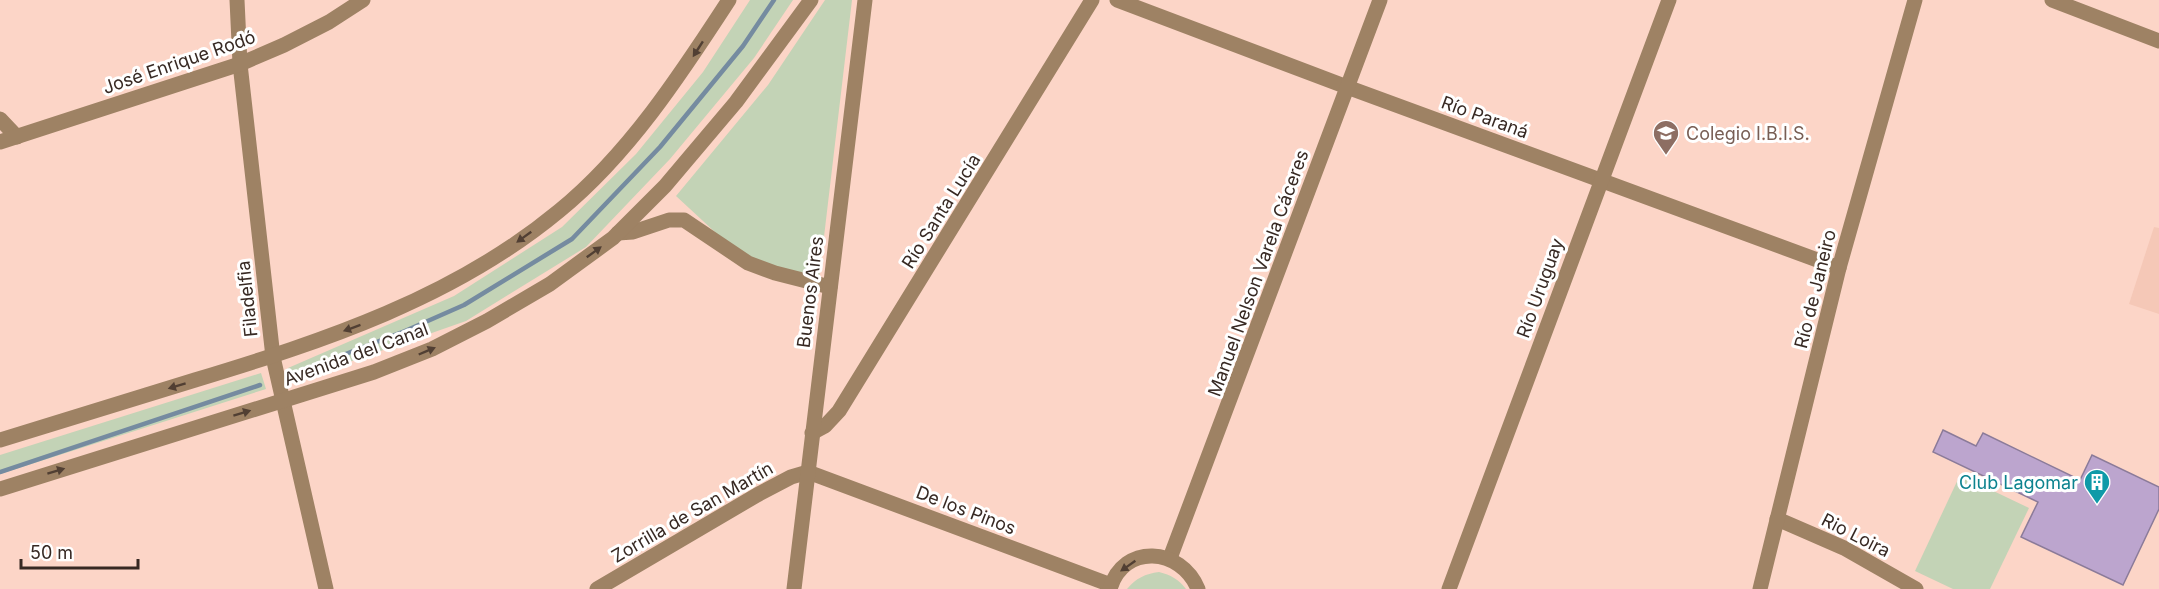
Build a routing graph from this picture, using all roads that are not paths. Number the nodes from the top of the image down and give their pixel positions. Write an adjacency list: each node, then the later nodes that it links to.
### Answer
1 (237, 0): 13 (street, Filadelfia)
2 (363, 0): 13 (street, José Enrique Rodó)
3 (729, 0): 22 (street, Avenida del Canal, one-way to 22)
4 (811, 0): 19 (street, Avenida del Canal)
5 (865, 0): 21 (street, Buenos Aires)
6 (1092, 0): 24 (street, Río Santa Lucía)
7 (1117, 0): 14 (street, Río Paraná)
8 (1380, 0): 14 (street, Manuel Nelson Varela Cáceres)
9 (1669, 0): 18 (street, Río Uruguay)
10 (1915, 0): 20 (street, Río de Janeiro)
11 (2052, 0): 12 (street)
12 (2159, 41)
13 (240, 64): 16 (street, José Enrique Rodó); 22 (street, Filadelfia)
14 (1347, 87): 18 (street, Río Paraná); 29 (street, Manuel Nelson Varela Cáceres)
15 (0, 118): 16 (street)
16 (17, 137): 17 (street, José Enrique Rodó)
17 (0, 142)
18 (1601, 181): 20 (street, Río Paraná); 35 (street, Río Uruguay)
19 (618, 233): 21 (street); 23 (street, Avenida del Canal, one-way to 19)
20 (1839, 268): 28 (street, Río de Janeiro)
21 (830, 287): 24 (street, Buenos Aires)
22 (273, 357): 23 (street, Filadelfia); 25 (street, Avenida del Canal, one-way to 25)
23 (283, 400): 27 (street, Avenida del Canal, one-way to 23); 31 (street, Filadelfia)
24 (812, 433): 26 (street, Buenos Aires)
25 (0, 440)
26 (808, 472): 30 (street, De los Pinos); 32 (street, Zorrilla de San Martín); 33 (street, Buenos Aires)
27 (0, 489)
28 (1778, 519): 36 (street, Río de Janeiro); 37 (street, Rio Loira)
29 (1170, 558): 30 (street, one-way to 30); 34 (street)
30 (1111, 587)
31 (326, 589)
32 (597, 589)
33 (794, 589)
34 (1198, 589)
35 (1449, 589)
36 (1760, 589)
37 (1916, 589)

